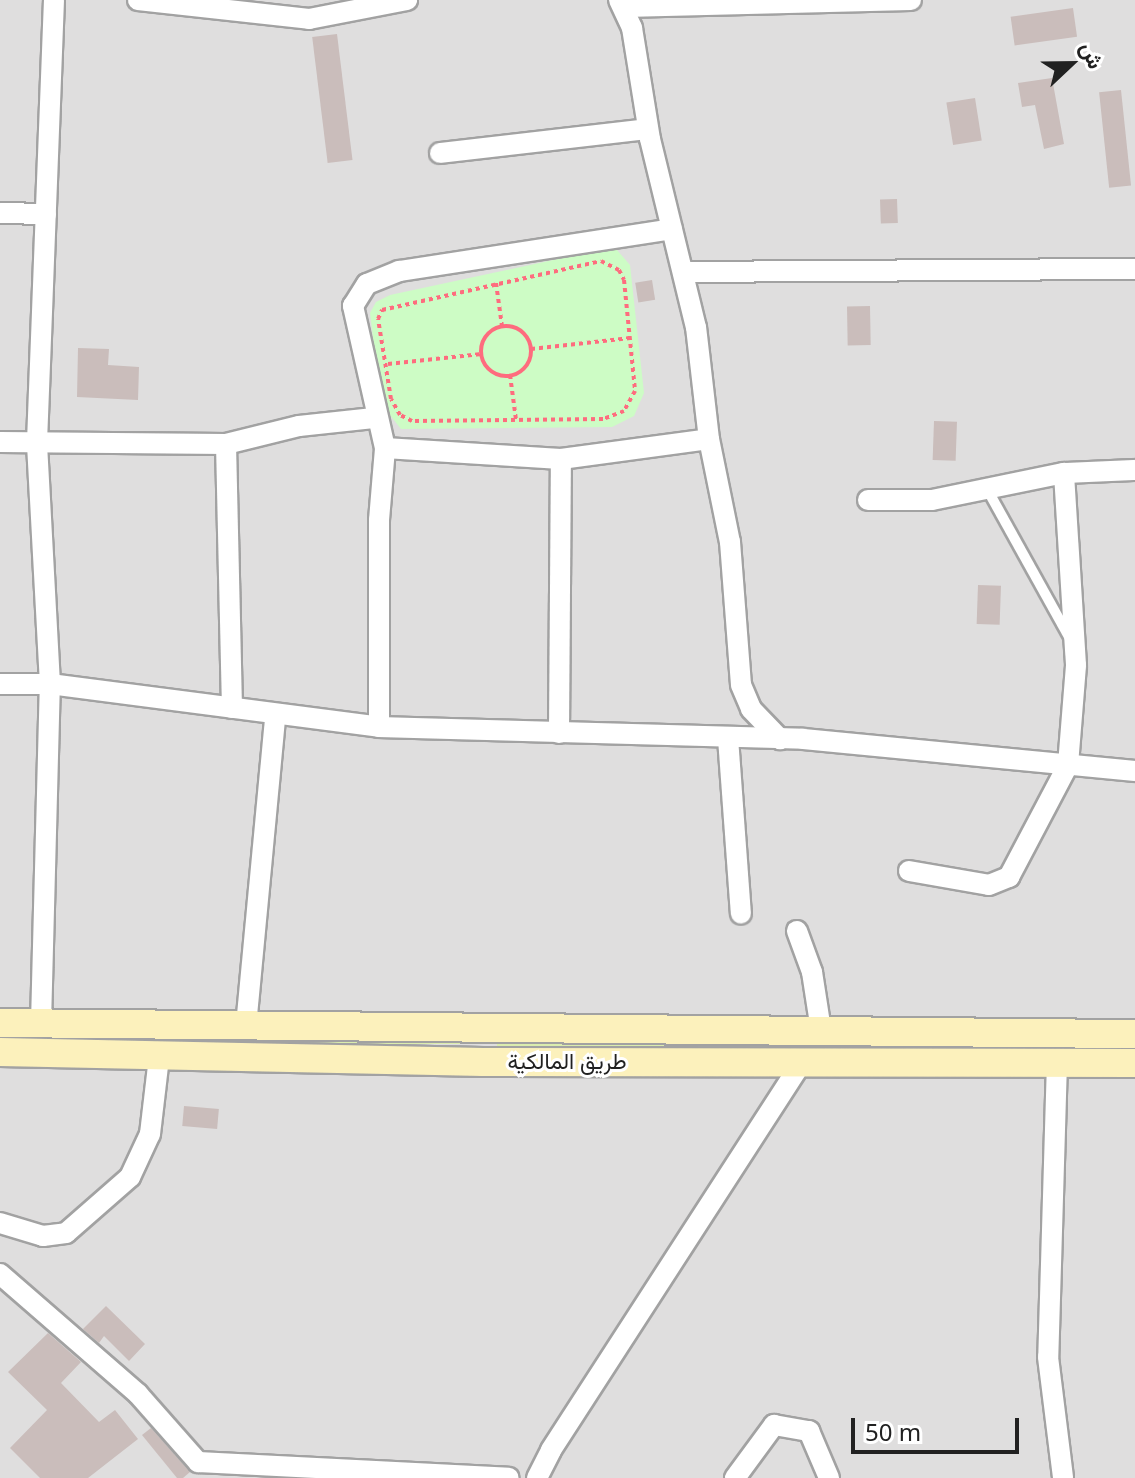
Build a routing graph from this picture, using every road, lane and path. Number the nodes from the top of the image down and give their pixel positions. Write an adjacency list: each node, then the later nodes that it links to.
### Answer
1 (54, 0): 10 (street)
2 (138, 0): 5 (street)
3 (407, 0): 5 (street)
4 (911, 0): 6 (street)
5 (175, 2)
6 (622, 3): 7 (street)
7 (648, 129): 8 (street); 11 (street)
8 (440, 153)
9 (0, 213): 10 (street)
10 (46, 214): 25 (street)
11 (672, 229): 13 (street); 21 (street)
12 (1135, 269): 13 (street)
13 (683, 272): 23 (street)
14 (496, 283): 15 (path); 16 (path); 19 (path)
15 (502, 326): 17 (path); 18 (path)
16 (630, 338): 17 (path); 22 (path)
17 (531, 349): 20 (path)
18 (481, 354): 19 (path); 20 (path)
19 (386, 365): 22 (path)
20 (510, 375): 22 (path)
21 (374, 418): 26 (street); 27 (street)
22 (516, 420)
23 (709, 439): 28 (street); 41 (street)
24 (0, 442): 25 (street)
25 (37, 442): 26 (street); 35 (street)
26 (226, 444): 36 (street)
27 (385, 448): 28 (street); 38 (street)
28 (561, 459): 39 (street)
29 (1135, 470): 30 (street)
30 (1064, 473): 31 (street); 33 (street)
31 (987, 489): 32 (street); 33 (lane)
32 (868, 500)
33 (1075, 647): 42 (street)
34 (0, 684): 35 (street)
35 (50, 684): 36 (street); 48 (street)
36 (232, 708): 37 (street)
37 (275, 717): 38 (street); 50 (street)
38 (379, 727): 39 (street)
39 (559, 733): 40 (street)
40 (728, 738): 41 (street); 45 (street)
41 (780, 739): 42 (street)
42 (1068, 765): 43 (street); 44 (street)
43 (1135, 771)
44 (909, 871)
45 (741, 914)
46 (797, 931): 51 (street)
47 (0, 1023): 48 (main road, طريق المالكية)
48 (41, 1023): 50 (main road, طريق المالكية)
49 (484, 1025): 50 (main road, طريق المالكية); 51 (main road, طريق المالكية); 56 (main road)
50 (246, 1026)
51 (821, 1030): 52 (main road, طريق المالكية)
52 (1121, 1034): 58 (main road)
53 (0, 1052): 54 (main road, طريق المالكية)
54 (159, 1057): 56 (main road, طريق المالكية); 60 (street)
55 (803, 1060): 56 (main road, طريق المالكية); 57 (main road, طريق المالكية); 63 (street)
56 (483, 1062)
57 (1057, 1062): 58 (main road, طريق المالكية); 66 (street)
58 (1106, 1062): 59 (main road, طريق المالكية)
59 (1135, 1063)
60 (0, 1223)
61 (0, 1274): 62 (street)
62 (509, 1478)
63 (537, 1478)
64 (735, 1478): 65 (street)
65 (829, 1478)
66 (1063, 1478)

